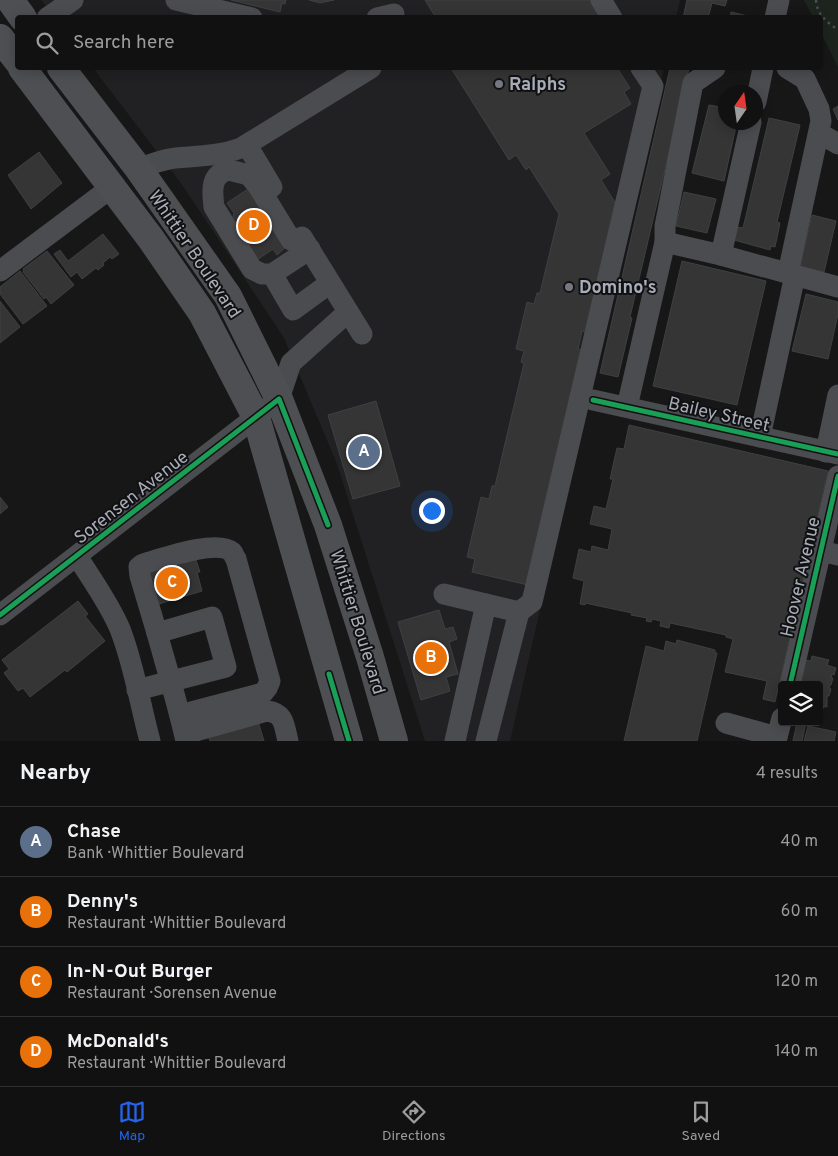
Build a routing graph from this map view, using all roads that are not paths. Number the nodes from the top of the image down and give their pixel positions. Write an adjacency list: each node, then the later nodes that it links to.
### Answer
1 (10, 0): 6 (main road)
2 (73, 0): 7 (street)
3 (176, 0): 8 (street)
4 (601, 0): 9 (street)
5 (779, 0): 10 (street)
6 (21, 15)
7 (51, 15)
8 (239, 15)
9 (610, 15)
10 (775, 15)
11 (0, 38): 12 (main road)
12 (15, 57)
13 (63, 70): 25 (main road, Whittier Boulevard)
14 (368, 70): 24 (street)
15 (643, 70): 50 (street)
16 (712, 70): 27 (street)
17 (763, 70): 20 (street)
18 (790, 70): 22 (street)
19 (29, 76): 25 (main road); 26 (main road, Whittier Boulevard)
20 (760, 85)
21 (749, 130): 30 (street)
22 (819, 133): 23 (street); 33 (street)
23 (838, 144)
24 (246, 145): 25 (street); 29 (street)
25 (138, 168): 28 (main road, Whittier Boulevard)
26 (112, 187): 28 (main road); 31 (street); 42 (main road, Whittier Boulevard)
27 (665, 242): 30 (street); 41 (street)
28 (192, 247): 39 (main road, Whittier Boulevard)
29 (310, 249): 32 (street); 32 (street); 34 (street)
30 (721, 255): 33 (street)
31 (3, 262)
32 (272, 274): 34 (street)
33 (791, 274): 35 (street); 43 (street)
34 (330, 283): 36 (street)
35 (838, 287)
36 (348, 312): 37 (street); 39 (street)
37 (362, 334)
38 (838, 395): 44 (street)
39 (279, 398): 42 (street, Sorensen Avenue); 62 (main road, Whittier Boulevard)
40 (593, 400): 41 (street, Bailey Street)
41 (627, 407): 43 (street, Bailey Street)
42 (256, 417): 47 (street, Sorensen Avenue); 61 (main road, Whittier Boulevard)
43 (760, 437): 44 (street, Bailey Street)
44 (832, 453)
45 (838, 476): 46 (street, Hoover Avenue)
46 (829, 553): 54 (street, Hoover Avenue)
47 (77, 556): 51 (street, Sorensen Avenue); 55 (street)
48 (444, 594): 49 (street)
49 (486, 604): 50 (street); 63 (street)
50 (519, 612): 64 (street)
51 (0, 615)
52 (156, 633): 53 (street); 53 (street); 57 (street)
53 (170, 681): 55 (street); 57 (street)
54 (791, 681)
55 (137, 690): 60 (street)
56 (726, 723): 58 (street)
57 (184, 730): 59 (street)
58 (778, 732)
59 (284, 737)
60 (150, 741)
61 (349, 741)
62 (394, 741)
63 (455, 741)
64 (486, 741)

